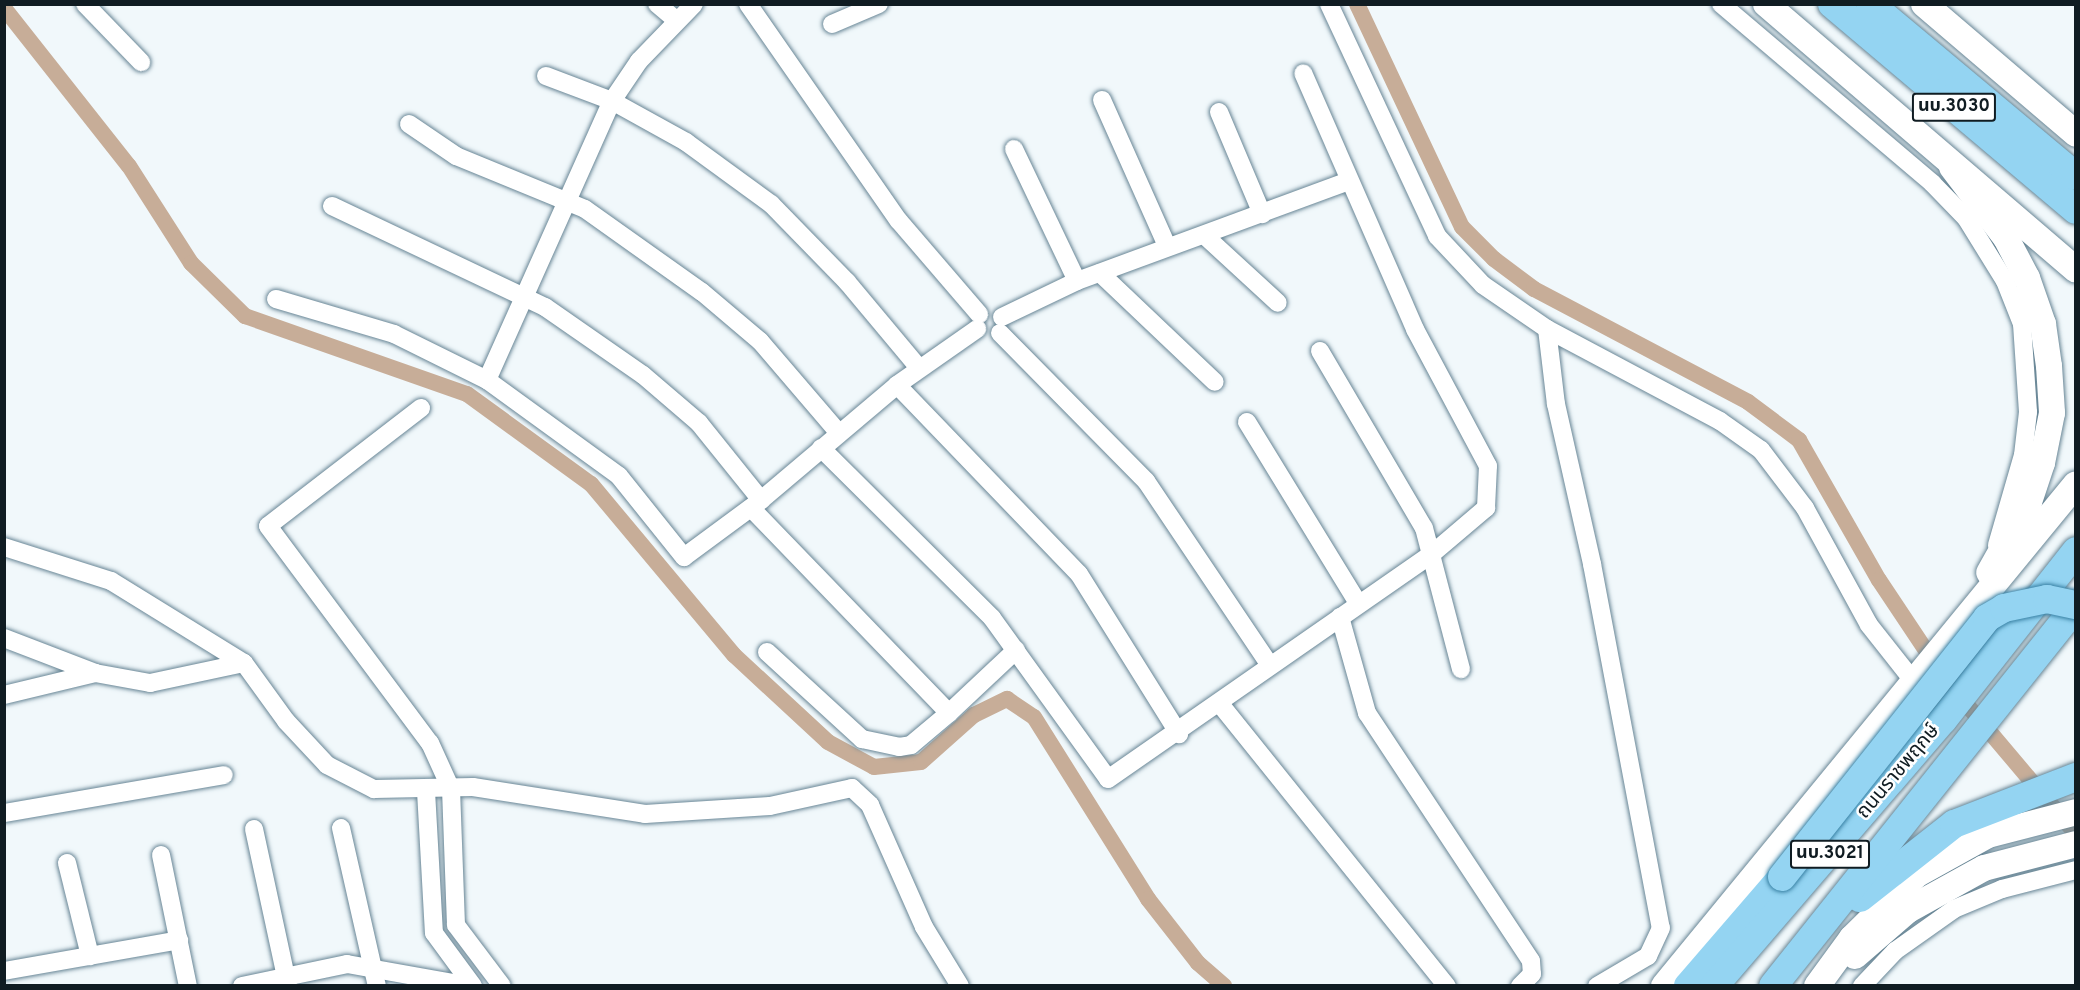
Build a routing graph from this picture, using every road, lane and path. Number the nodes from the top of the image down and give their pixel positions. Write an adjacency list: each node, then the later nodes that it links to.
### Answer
1 (85, 4): 16 (street)
2 (657, 4): 14 (street)
3 (694, 4): 14 (street)
4 (748, 4): 42 (street)
5 (879, 4): 15 (street)
6 (1329, 4): 44 (street)
7 (1721, 4): 59 (street)
8 (1766, 4): 25 (main road)
9 (1821, 4): 33 (main road)
10 (1832, 4): 31 (main road, นบ.3030)
11 (1864, 4): 28 (main road)
12 (1870, 4): 26 (main road, นบ.3030)
13 (1924, 4): 23 (main road)
14 (676, 20): 20 (street)
15 (832, 24)
16 (141, 62)
17 (1303, 73): 27 (street)
18 (546, 76): 20 (street)
19 (1102, 100): 35 (street)
20 (612, 101): 29 (street); 46 (street)
21 (1219, 112): 32 (street)
22 (409, 124): 29 (street)
23 (2076, 134)
24 (1014, 148): 38 (street)
25 (1952, 166): 36 (main road); 59 (main road)
26 (2076, 176)
27 (1349, 181): 32 (street); 58 (street)
28 (2076, 183)
29 (564, 200): 39 (street); 52 (street)
30 (332, 206): 39 (street)
31 (2076, 210)
32 (1262, 214): 34 (street)
33 (2076, 223)
34 (1204, 235): 35 (street); 41 (street)
35 (1167, 246): 37 (street)
36 (2076, 270)
37 (1100, 273): 38 (street); 48 (street)
38 (1077, 281): 43 (street)
39 (523, 295): 47 (street); 55 (street)
40 (276, 300): 47 (street)
41 (1278, 303)
42 (978, 322): 43 (street); 46 (street)
43 (1001, 325): 68 (street)
44 (1547, 329): 71 (street); 101 (street)
45 (1320, 351): 58 (street)
46 (918, 368): 49 (street)
47 (487, 380): 55 (street)
48 (1215, 382)
49 (897, 385): 52 (street); 75 (street)
50 (422, 408): 78 (street)
51 (1247, 422): 60 (street)
52 (838, 432): 53 (street)
53 (821, 448): 55 (street); 65 (street)
54 (2076, 484): 62 (main road)
55 (756, 504): 74 (street)
56 (4, 547): 67 (street)
57 (2076, 551): 104 (main road, ถนนราชพฤกษ์ / นบ.3021)
58 (1433, 553): 60 (street); 69 (street)
59 (1989, 572): 62 (main road)
60 (1358, 603): 63 (street)
61 (2076, 606): 90 (main road, ถนนราชพฤกษ์ / นบ.3021); 103 (main road, bridge)
62 (1972, 612): 71 (main road)
63 (1340, 617): 68 (street); 100 (street)
64 (4, 638): 70 (street)
65 (1016, 650): 74 (street); 75 (street)
66 (767, 651): 74 (street)
67 (244, 663): 70 (street); 79 (street)
68 (1269, 664): 73 (street)
69 (1461, 669)
70 (95, 673): 72 (street)
71 (1921, 676): 102 (main road)
72 (4, 695)
73 (1220, 704): 75 (street); 99 (street)
74 (950, 713)
75 (1179, 734)
76 (224, 775): 81 (street)
77 (2076, 777): 90 (main road)
78 (450, 789): 79 (street); 97 (street); 98 (street)
79 (426, 791): 96 (street)
80 (2076, 812): 106 (main road)
81 (4, 813)
82 (341, 828): 92 (street)
83 (254, 829): 93 (street)
84 (2076, 844): 106 (main road)
85 (161, 855): 88 (street)
86 (67, 863): 89 (street)
87 (2073, 874): 107 (street)
88 (179, 940): 89 (street); 94 (street)
89 (90, 956): 91 (street)
90 (1794, 962): 105 (main road, ถนนราชพฤกษ์ / นบ.3021)
91 (4, 971)
92 (375, 977): 93 (street); 96 (street)
93 (287, 981): 95 (street)
94 (188, 986)
95 (242, 986)
96 (471, 986)
97 (502, 986)
98 (960, 986)
99 (1447, 986)
100 (1520, 986)
101 (1598, 986)
102 (1664, 986)
103 (1688, 986)
104 (1714, 986)
105 (1773, 986)
106 (1819, 986)
107 (1862, 986)

